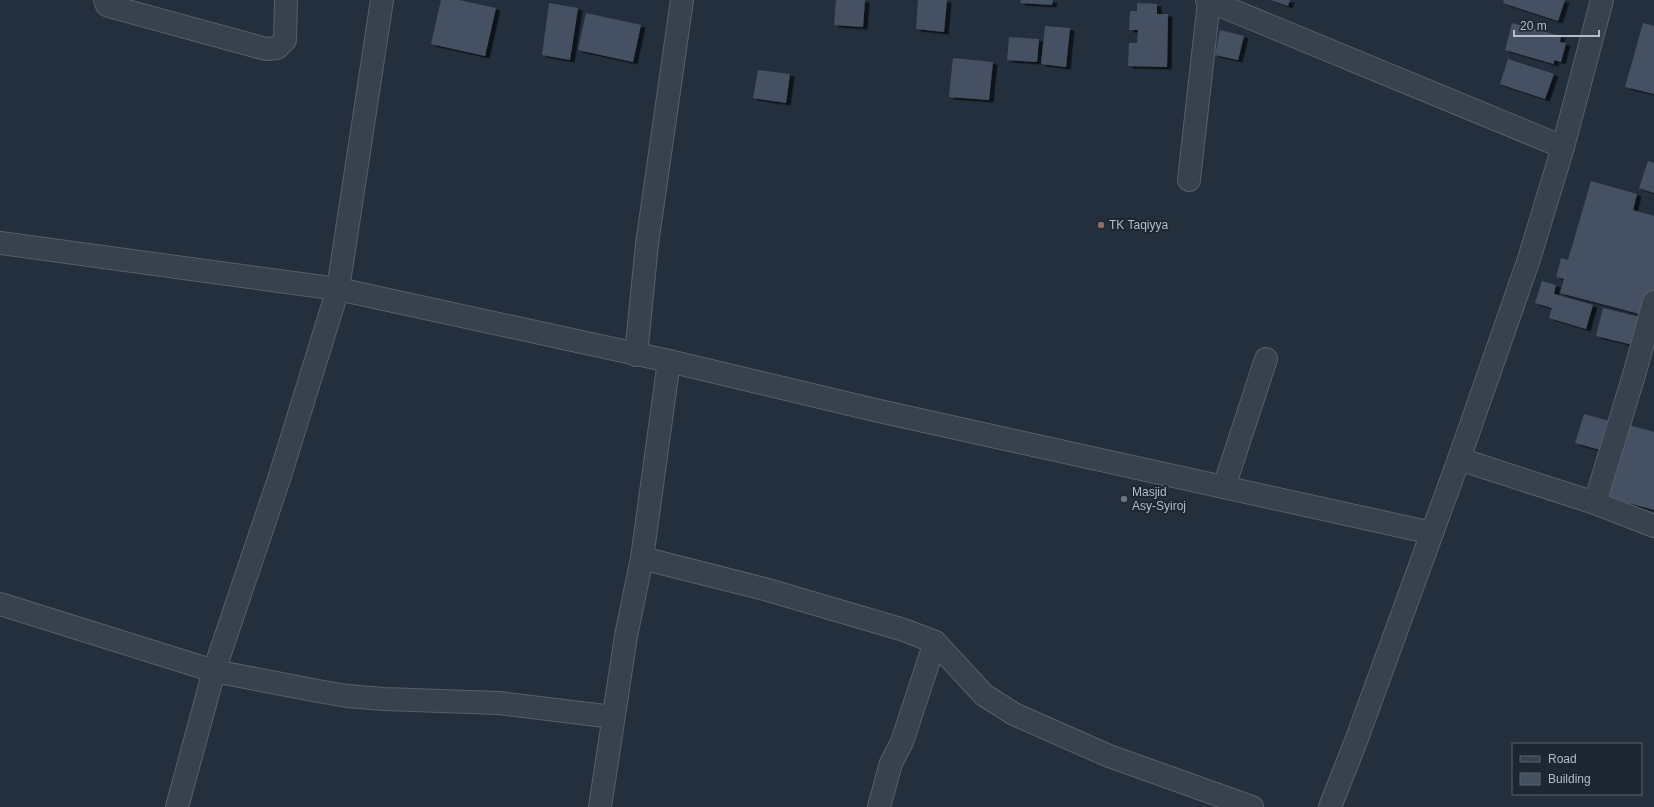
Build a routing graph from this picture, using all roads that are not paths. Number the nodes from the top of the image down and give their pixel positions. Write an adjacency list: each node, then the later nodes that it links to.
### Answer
1 (105, 0): 2 (street)
2 (286, 0)
3 (382, 0): 10 (street)
4 (682, 0): 12 (street)
5 (1208, 0): 7 (street); 8 (street)
6 (1602, 0): 7 (street)
7 (1563, 148): 15 (street)
8 (1190, 180)
9 (0, 243): 10 (street)
10 (338, 289): 12 (street); 23 (street)
11 (1654, 302): 17 (street)
12 (636, 355): 14 (street)
13 (1266, 359): 16 (street)
14 (668, 361): 16 (street); 20 (street)
15 (1459, 460): 17 (street); 19 (street)
16 (1224, 487): 19 (street)
17 (1595, 503): 18 (street)
18 (1654, 526)
19 (1432, 533): 29 (street)
20 (642, 558): 22 (street); 24 (street)
21 (0, 604): 23 (street)
22 (935, 642): 27 (street); 28 (street)
23 (214, 671): 24 (street); 25 (street)
24 (613, 717): 26 (street)
25 (177, 807)
26 (600, 807)
27 (879, 807)
28 (1252, 807)
29 (1330, 807)

